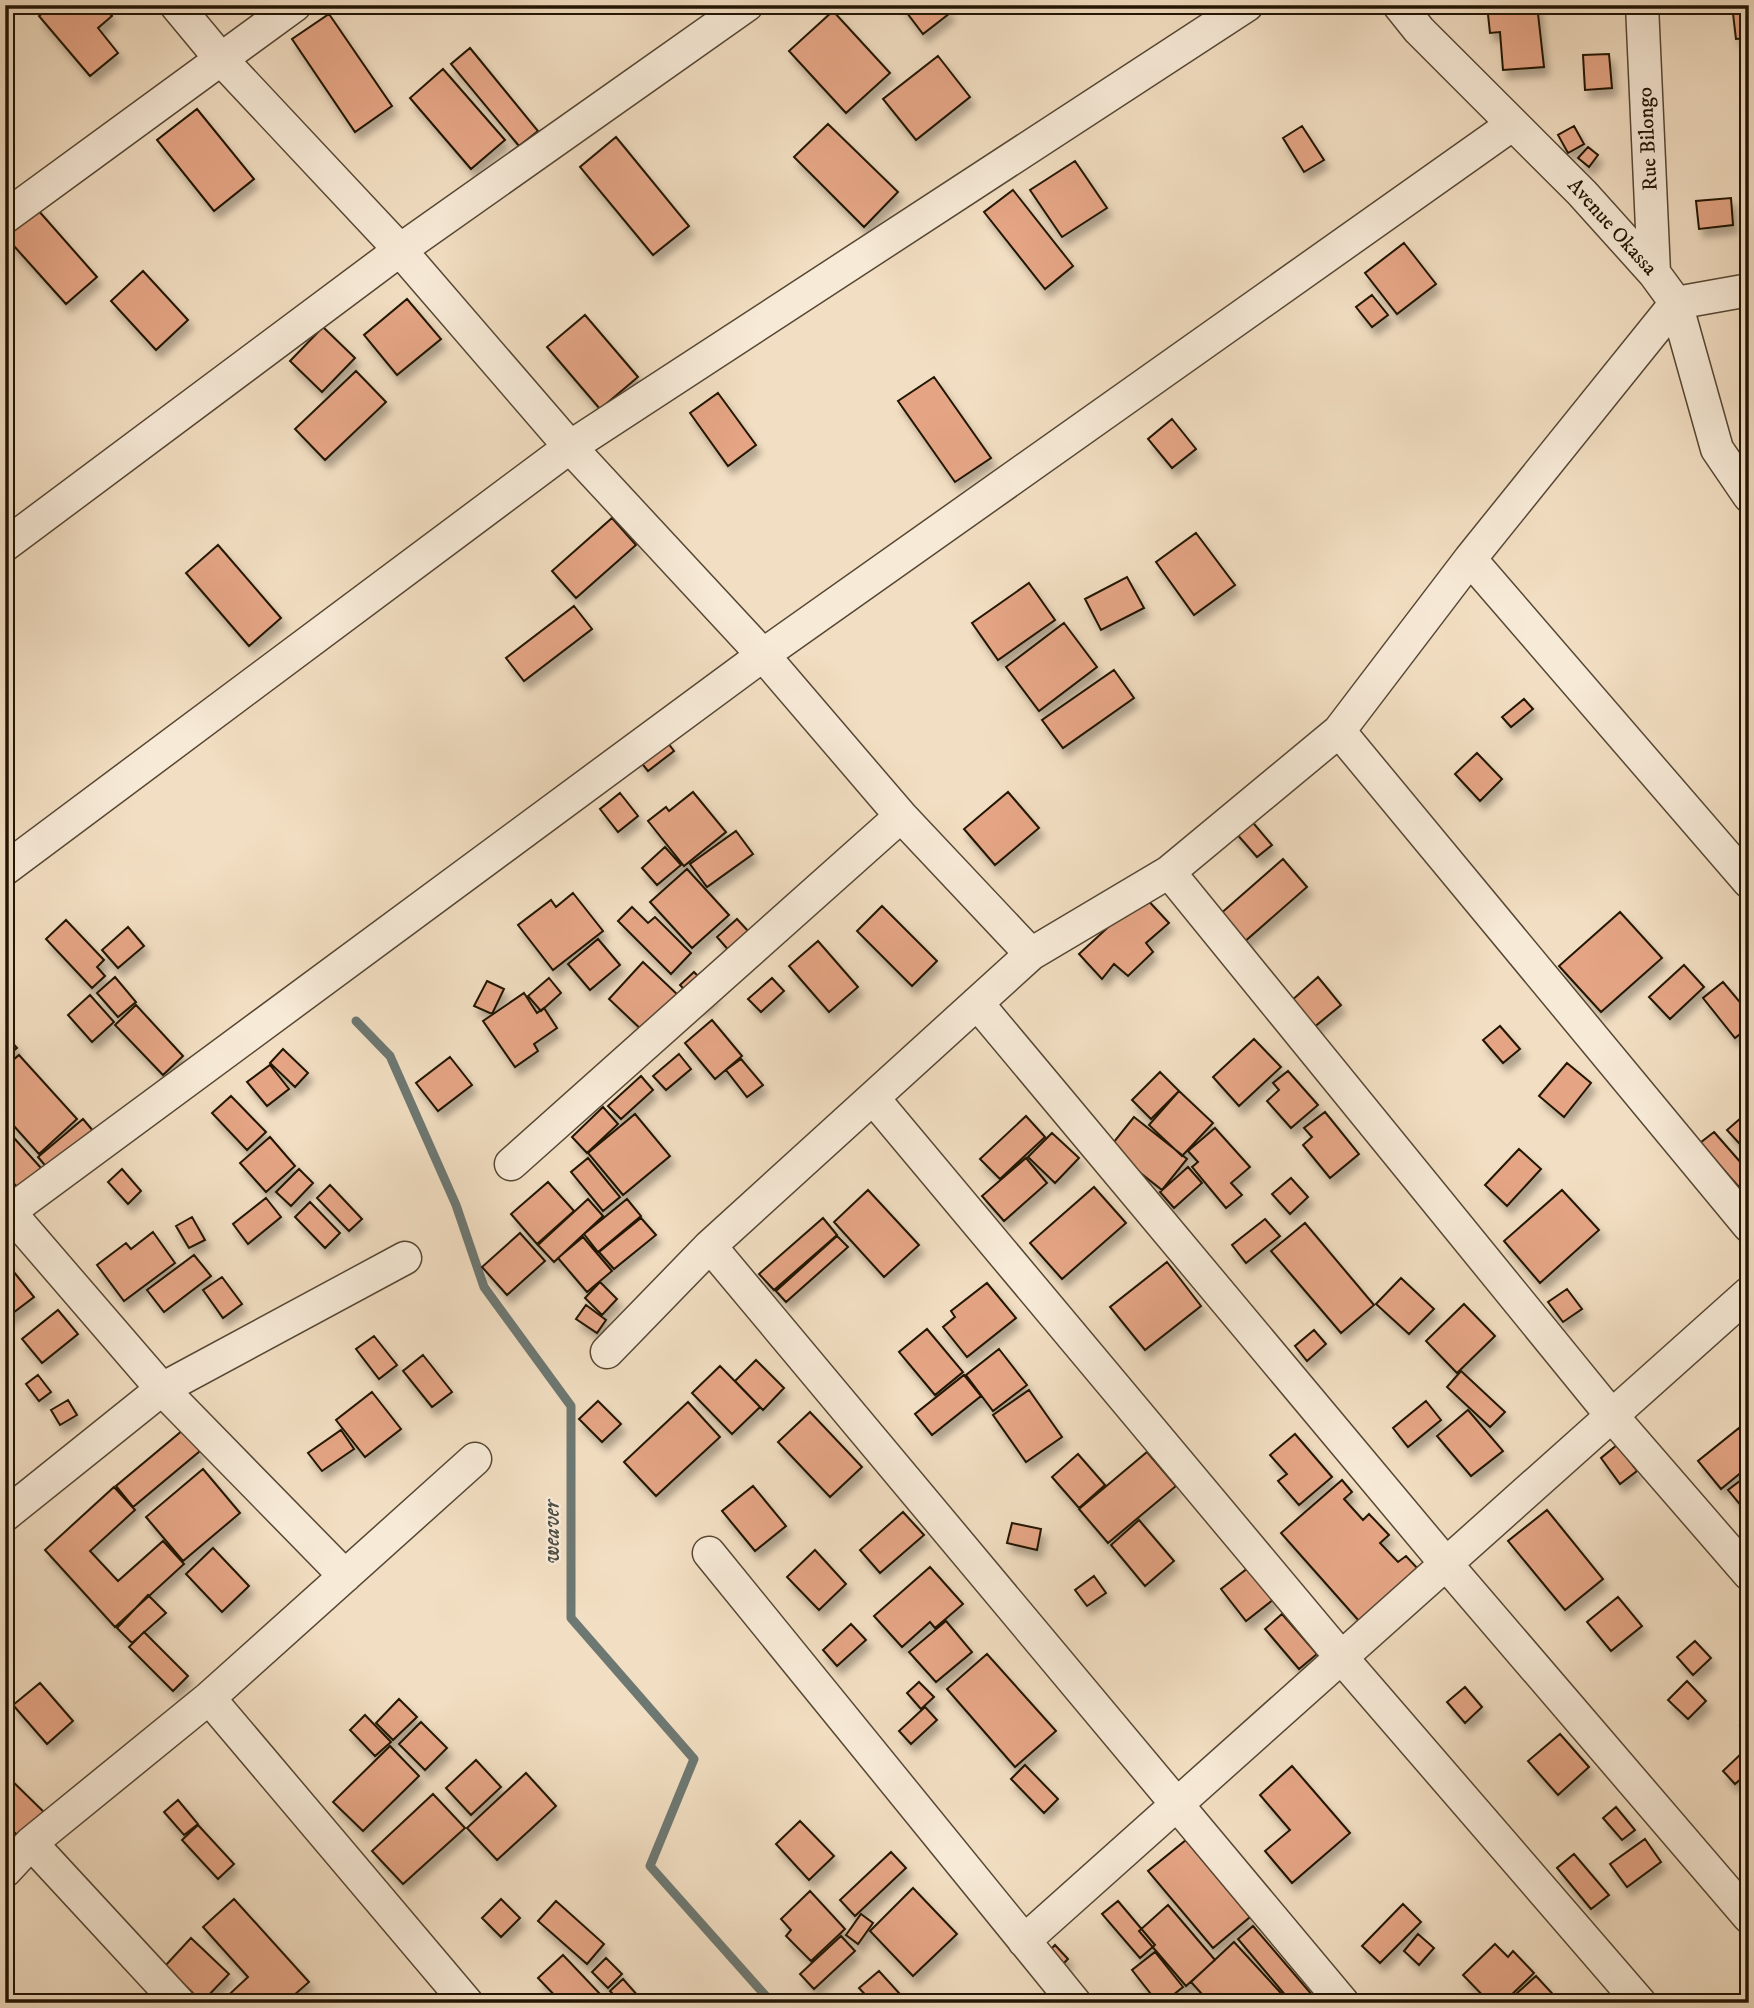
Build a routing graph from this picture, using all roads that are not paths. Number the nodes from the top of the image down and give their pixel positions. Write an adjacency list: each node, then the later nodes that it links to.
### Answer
1 (176, 5): 8 (street)
2 (295, 5): 8 (street)
3 (747, 5): 11 (street)
4 (1247, 5): 15 (street)
5 (1399, 5): 7 (street, Avenue Okassa)
6 (1642, 5): 12 (street, Rue Bilongo)
7 (1418, 18): 9 (street, Avenue Okassa)
8 (220, 58): 10 (street); 11 (street)
9 (1513, 124): 12 (street, Avenue Okassa); 19 (street)
10 (5, 217)
11 (400, 250): 15 (street); 17 (street)
12 (1654, 273): 14 (street, Avenue Okassa)
13 (1749, 290): 14 (street)
14 (1676, 303): 16 (street, Avenue Okassa); 18 (street)
15 (570, 447): 19 (street); 22 (street)
16 (1749, 496)
17 (5, 545)
18 (1470, 559): 20 (street); 24 (street)
19 (763, 655): 21 (street); 29 (street)
20 (1339, 731): 23 (street); 30 (street)
21 (901, 816): 25 (street); 28 (street)
22 (5, 869)
23 (1169, 872): 25 (street); 36 (street)
24 (1749, 882)
25 (1031, 954): 26 (street)
26 (977, 1003): 27 (street); 40 (street)
27 (873, 1098): 31 (street); 43 (street)
28 (511, 1164)
29 (7, 1211): 35 (street)
30 (1749, 1226)
31 (710, 1246): 34 (street); 45 (street)
32 (405, 1258): 35 (street)
33 (1749, 1293): 36 (street)
34 (607, 1352)
35 (162, 1389): 38 (street); 42 (street)
36 (1612, 1416): 40 (street); 41 (street)
37 (475, 1459): 42 (street)
38 (5, 1516)
39 (709, 1553): 49 (street)
40 (1447, 1565): 43 (street); 48 (street)
41 (1749, 1574)
42 (345, 1576): 44 (street)
43 (1341, 1657): 45 (street); 54 (street)
44 (209, 1698): 46 (street); 51 (street)
45 (1177, 1802): 49 (street); 53 (street)
46 (31, 1843): 47 (street); 50 (street)
47 (5, 1871)
48 (1749, 1917)
49 (1024, 1941): 52 (street)
50 (179, 2003)
51 (467, 2003)
52 (1075, 2003)
53 (1343, 2003)
54 (1640, 2003)

